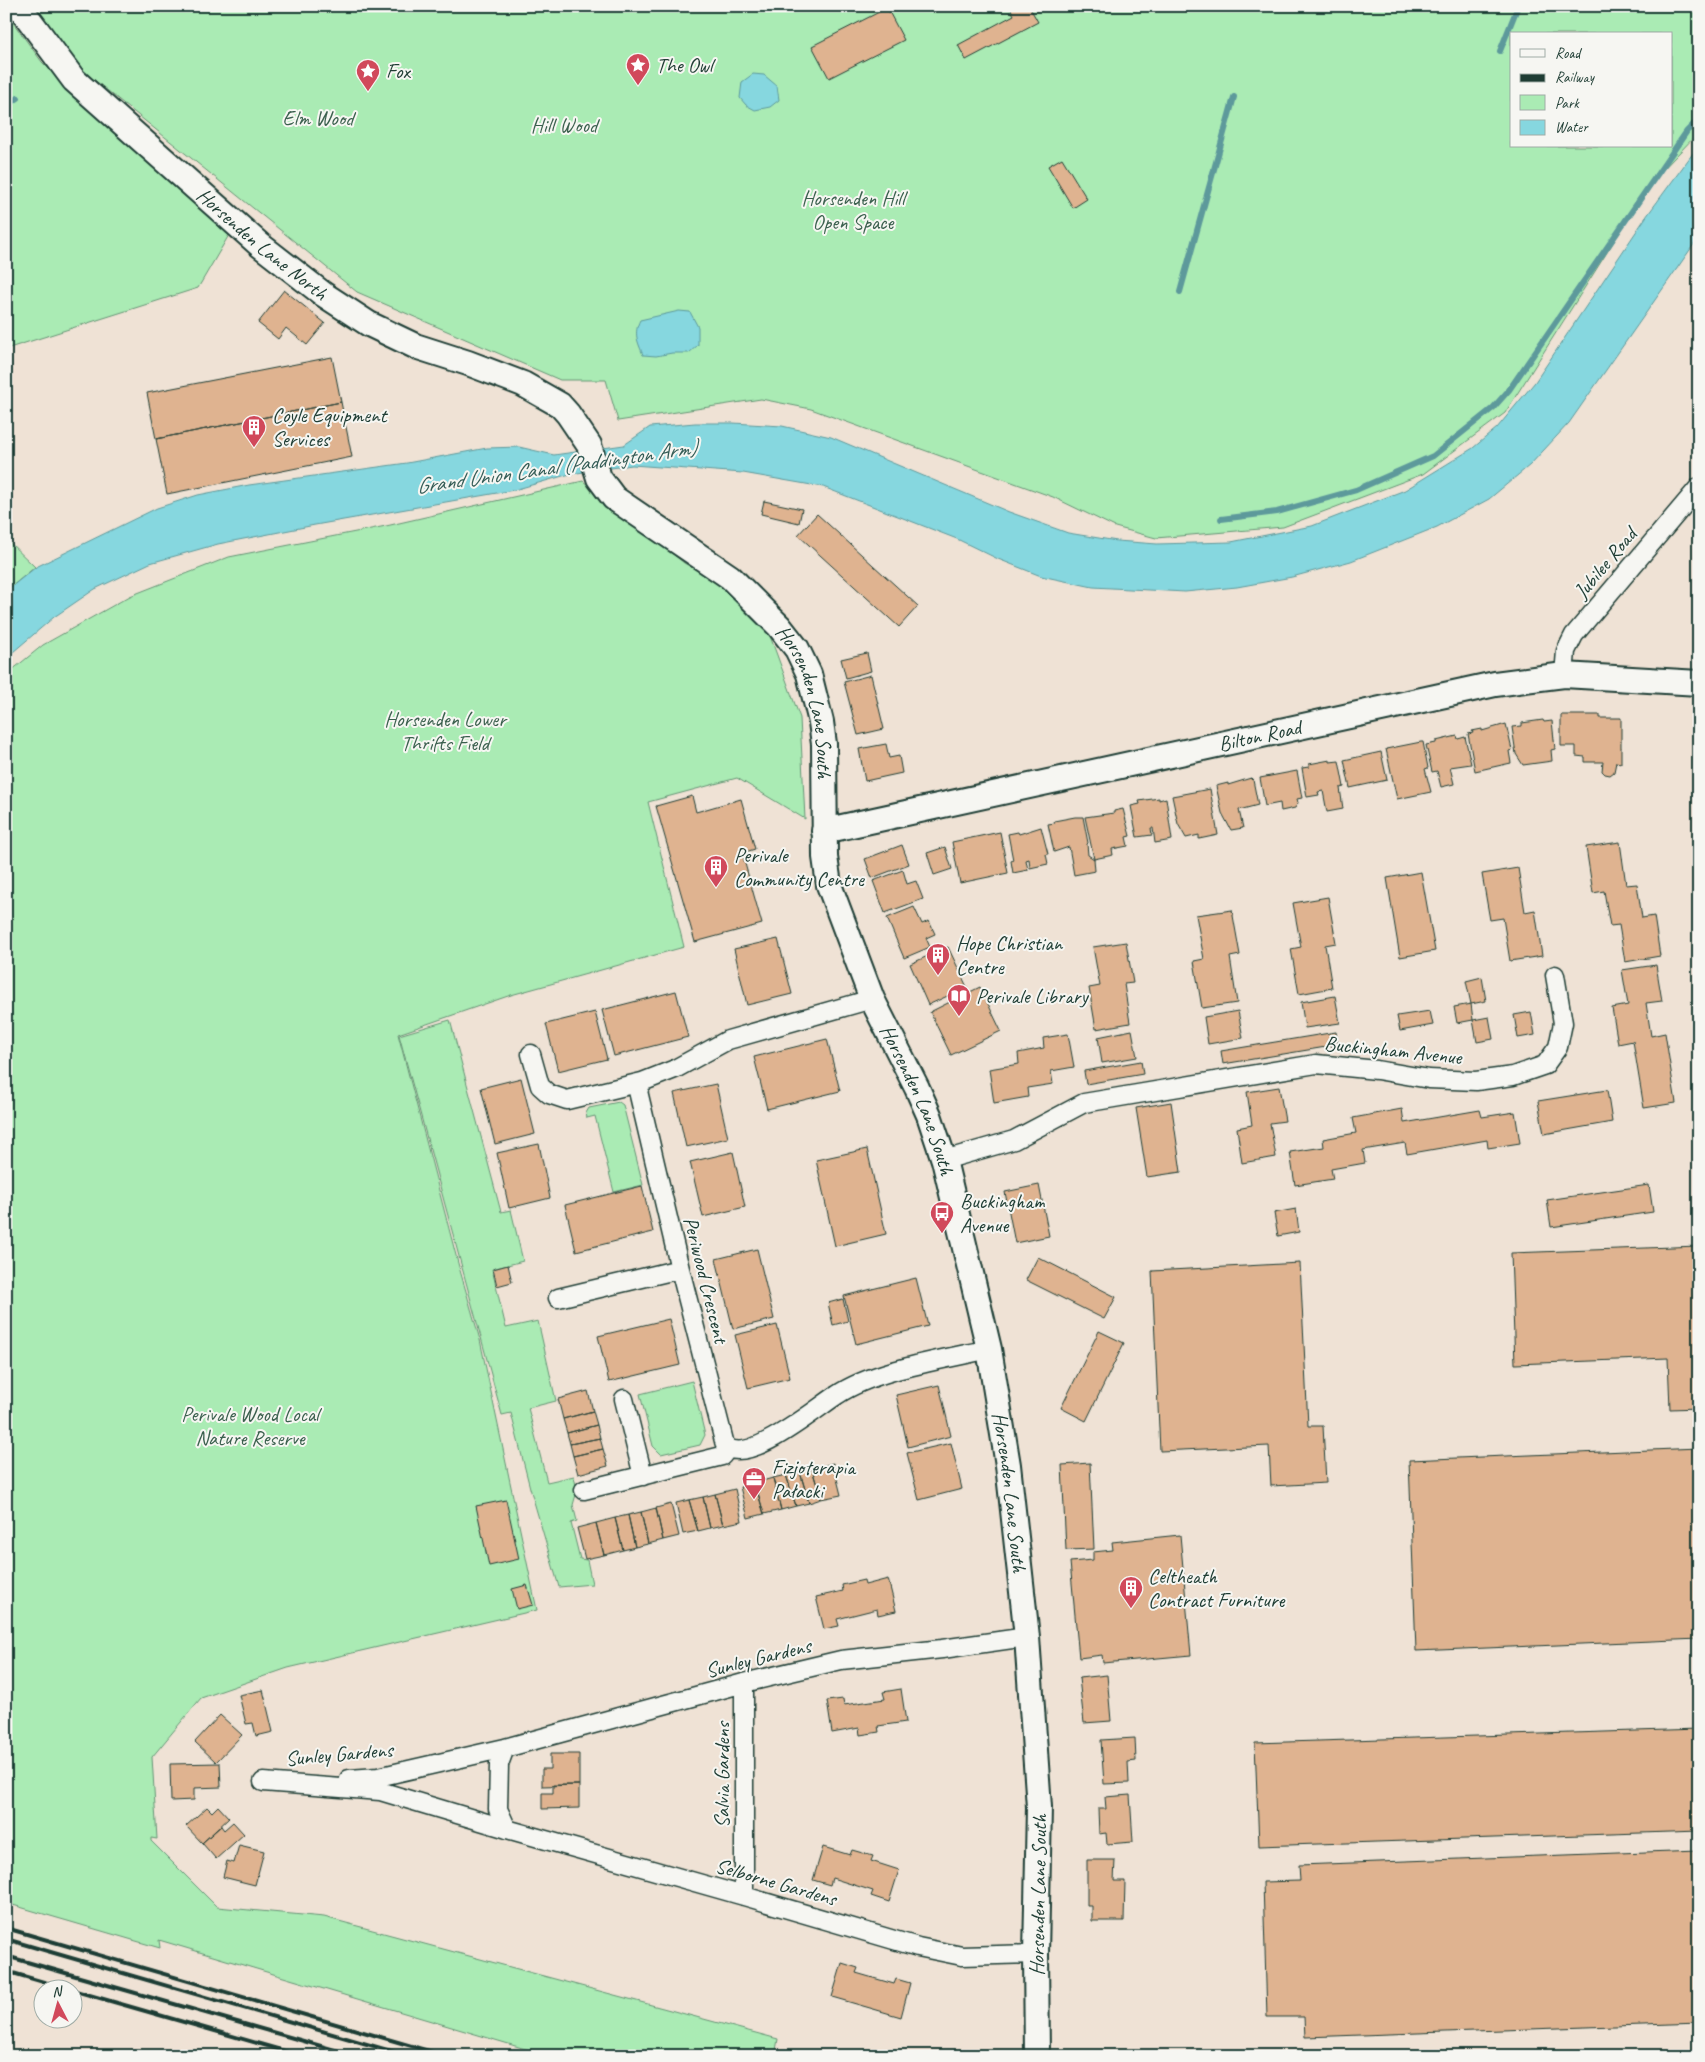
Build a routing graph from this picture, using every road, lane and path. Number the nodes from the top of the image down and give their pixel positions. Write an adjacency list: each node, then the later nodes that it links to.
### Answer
1 (19, 6): 2 (street, Horsenden Lane North)
2 (560, 405): 6 (street, Horsenden Lane South)
3 (1699, 487): 4 (street, Jubilee Road)
4 (1564, 676): 5 (street, Bilton Road); 6 (street, Bilton Road)
5 (1699, 683)
6 (824, 831): 8 (street, Horsenden Lane South)
7 (1555, 975): 11 (street, Buckingham Avenue)
8 (872, 1000): 10 (street); 11 (street, Horsenden Lane South)
9 (531, 1054): 10 (street)
10 (642, 1082): 12 (street, Periwood Crescent)
11 (944, 1160): 14 (street, Horsenden Lane South)
12 (680, 1268): 13 (street); 16 (street, Periwood Crescent)
13 (558, 1298)
14 (989, 1348): 16 (street); 19 (street, Horsenden Lane South)
15 (624, 1399): 17 (street)
16 (728, 1448): 17 (street)
17 (643, 1476): 18 (street)
18 (584, 1490)
19 (1027, 1637): 20 (street, Sunley Gardens); 25 (street, Horsenden Lane South)
20 (744, 1684): 21 (street, Sunley Gardens); 24 (street, Salvia Gardens)
21 (505, 1748): 22 (street, Sunley Gardens); 23 (street)
22 (263, 1782): 23 (street, Selborne Gardens)
23 (507, 1829): 24 (street, Selborne Gardens)
24 (744, 1896): 25 (street, Selborne Gardens)
25 (1036, 1954): 26 (street, Horsenden Lane South)
26 (1037, 2056)

